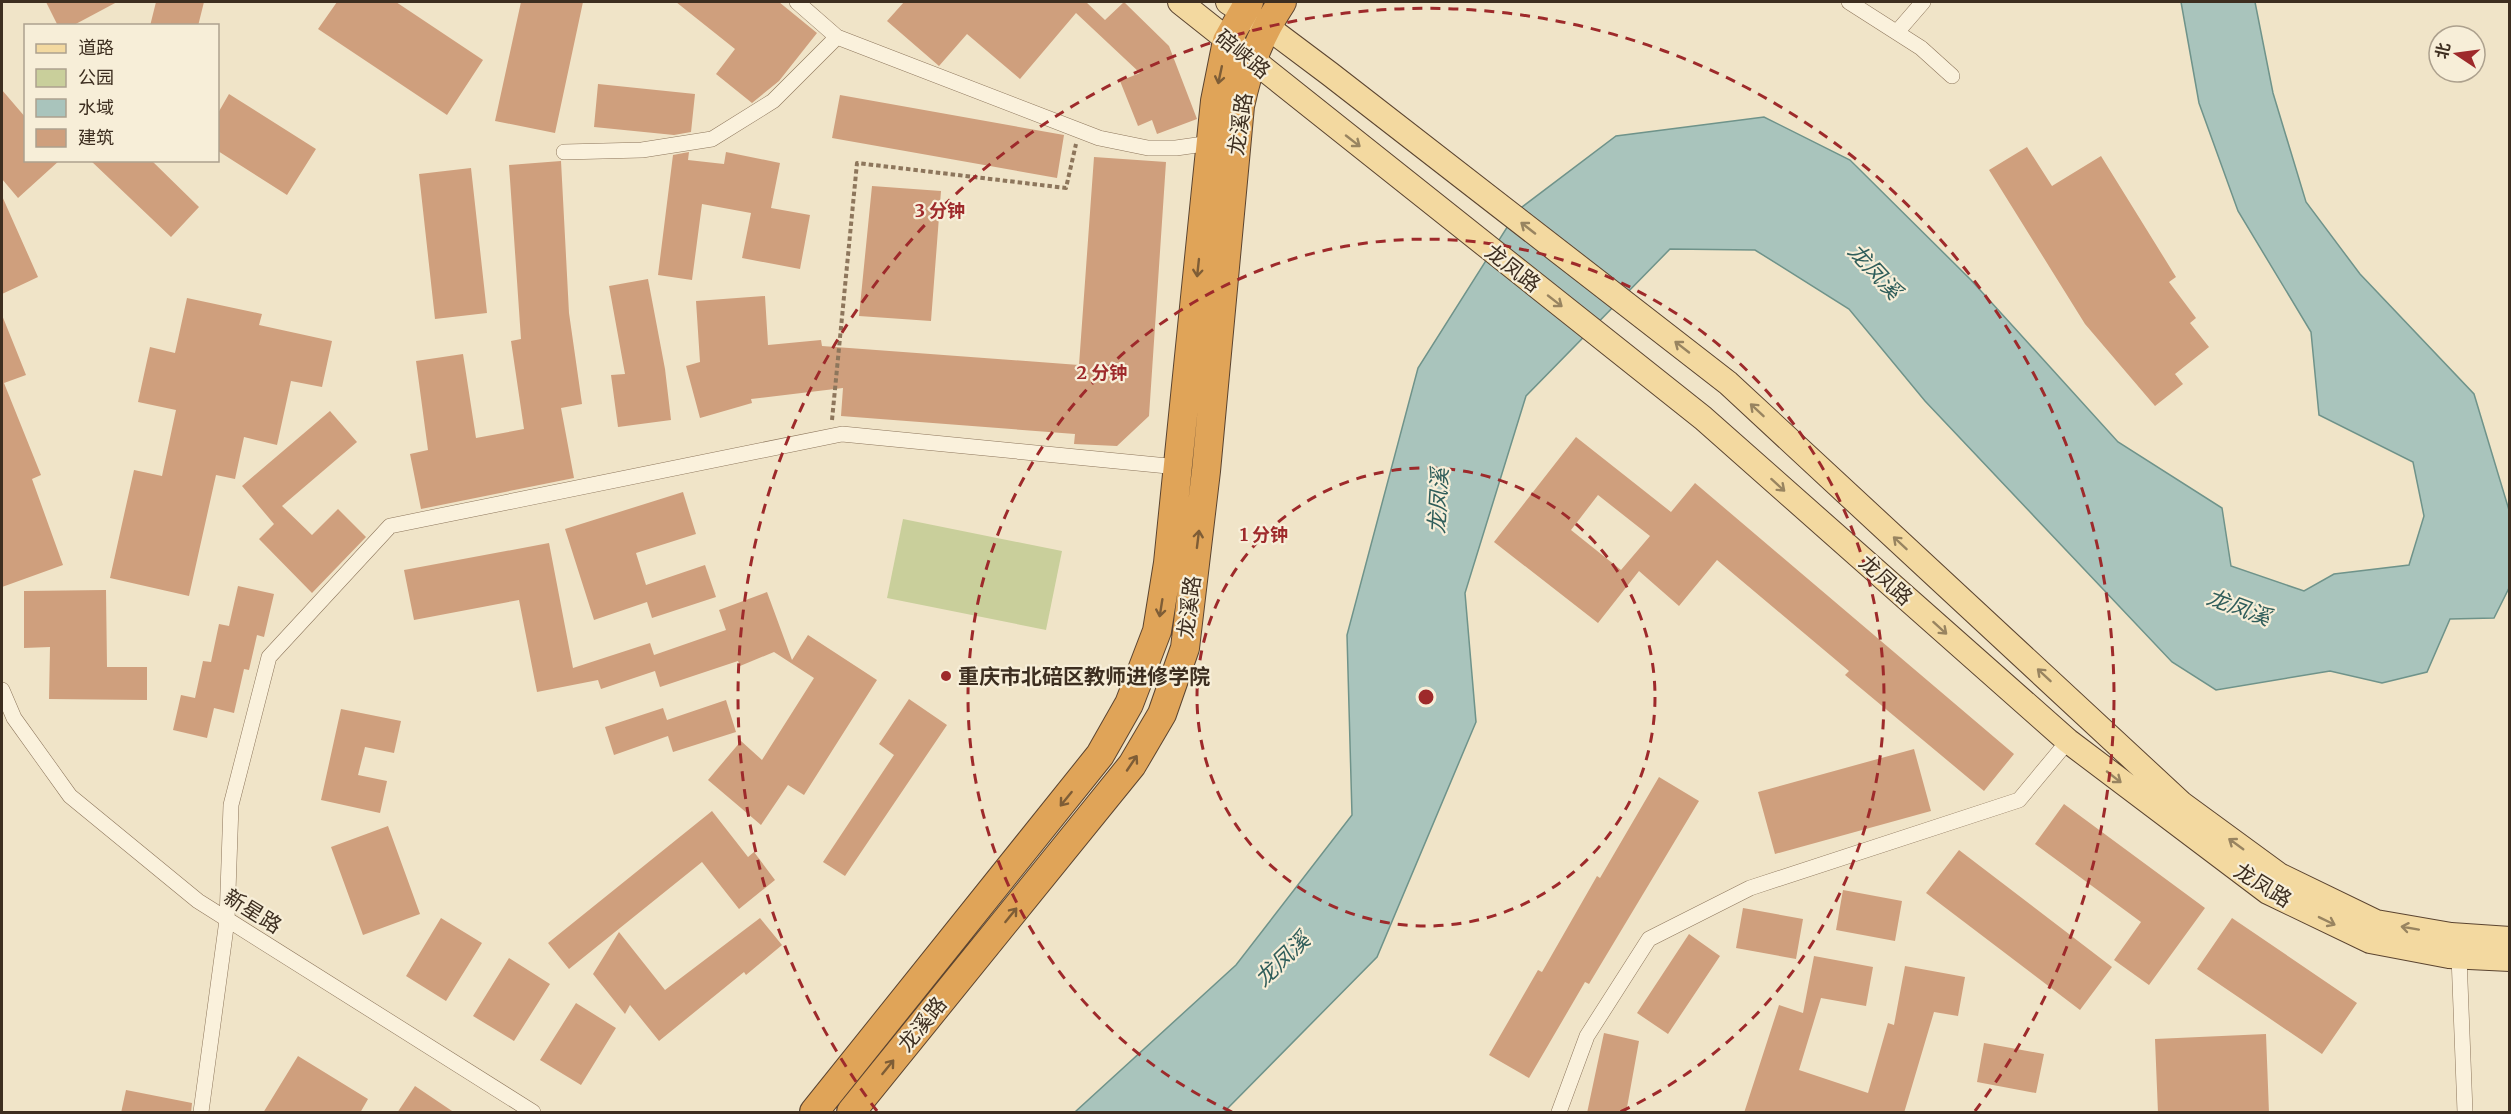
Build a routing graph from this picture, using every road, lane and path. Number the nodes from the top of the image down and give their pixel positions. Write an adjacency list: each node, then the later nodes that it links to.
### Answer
1 (797, 2): 8 (street)
2 (1180, 2): 9 (main road, 碚峡路)
3 (1282, 2): 6 (highway, 龙溪路)
4 (1849, 2): 7 (street)
5 (1923, 2): 7 (street)
6 (1246, 10): 9 (highway, 龙溪路); 10 (highway, 龙溪路); 11 (main road, 碚峡路)
7 (1897, 32): 12 (street)
8 (837, 37): 14 (street); 16 (street)
9 (1227, 41): 10 (main road, 碚峡路); 15 (highway, 龙溪路, one-way to 15)
10 (1251, 60): 13 (main road, 碚峡路); 30 (highway, 龙溪路, one-way to 10)
11 (1330, 74): 22 (main road, 龙凤路, one-way to 11)
12 (1952, 76)
13 (1307, 105): 20 (main road, 龙凤路, one-way to 20)
14 (1079, 130): 15 (street); 17 (path)
15 (1211, 143): 18 (highway, 龙溪路, one-way to 18)
16 (564, 152)
17 (830, 436): 18 (street); 21 (street)
18 (1178, 467): 29 (highway, 龙溪路, one-way to 29)
19 (2, 690): 21 (street, 新星路)
20 (2068, 741): 25 (main road, 龙凤路, one-way to 25); 31 (street)
21 (227, 920): 27 (street); 28 (street, 新星路)
22 (2439, 933): 23 (main road, 龙凤路); 25 (street)
23 (2477, 937): 24 (main road, 龙凤路); 25 (street)
24 (2510, 939)
25 (2458, 956): 26 (main road, 龙凤路); 32 (street)
26 (2510, 959)
27 (201, 1113)
28 (533, 1113)
29 (814, 1113)
30 (851, 1113)
31 (1559, 1113)
32 (2465, 1113)

